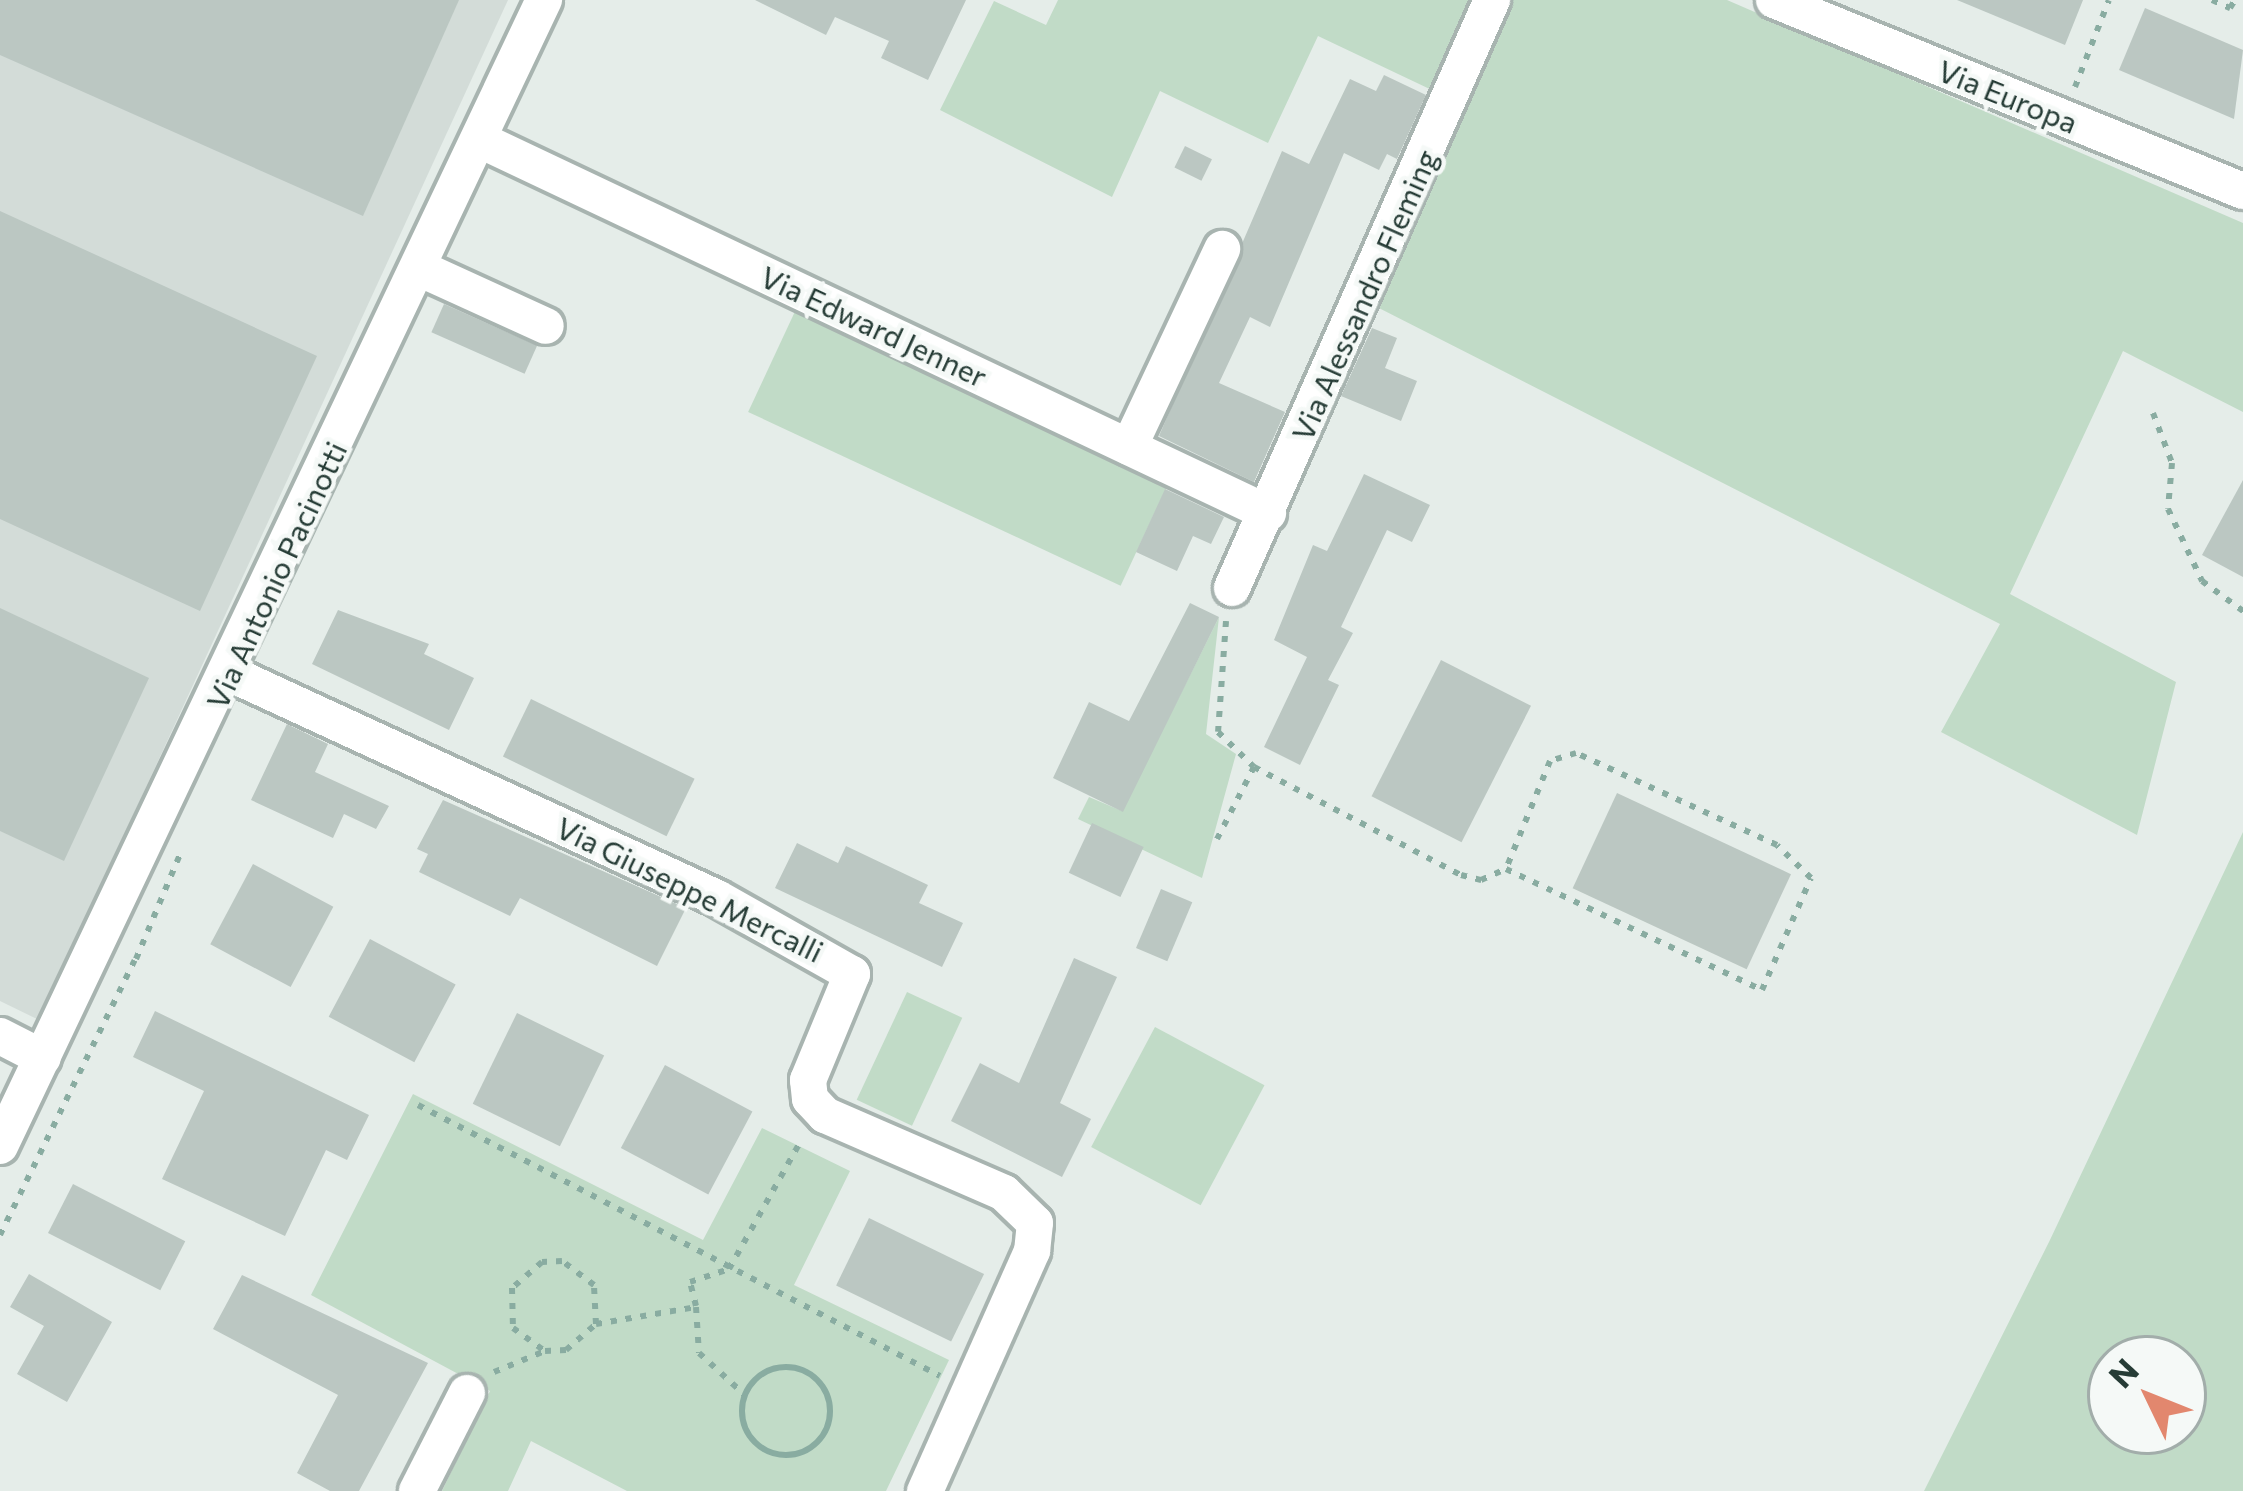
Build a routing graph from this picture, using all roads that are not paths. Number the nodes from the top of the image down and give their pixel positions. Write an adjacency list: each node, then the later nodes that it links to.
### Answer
1 (544, 0): 4 (street, Via Antonio Pacinotti)
2 (1492, 0): 10 (street, Via Alessandro Fleming)
3 (1774, 0): 5 (street, Via Europa)
4 (480, 140): 7 (street, Via Antonio Pacinotti); 9 (street, Via Edward Jenner)
5 (2243, 191)
6 (1222, 249): 9 (street)
7 (421, 269): 8 (street); 12 (street, Via Antonio Pacinotti)
8 (546, 326)
9 (1130, 447): 10 (street, Via Edward Jenner)
10 (1268, 513): 11 (street, Via Alessandro Fleming)
11 (1232, 588)
12 (229, 673): 14 (street, Via Antonio Pacinotti); 18 (street, Via Giuseppe Mercalli)
13 (0, 1036): 14 (street)
14 (43, 1058): 15 (street, Via Antonio Pacinotti)
15 (0, 1146)
16 (467, 1393): 17 (street)
17 (417, 1491)
18 (925, 1491)

